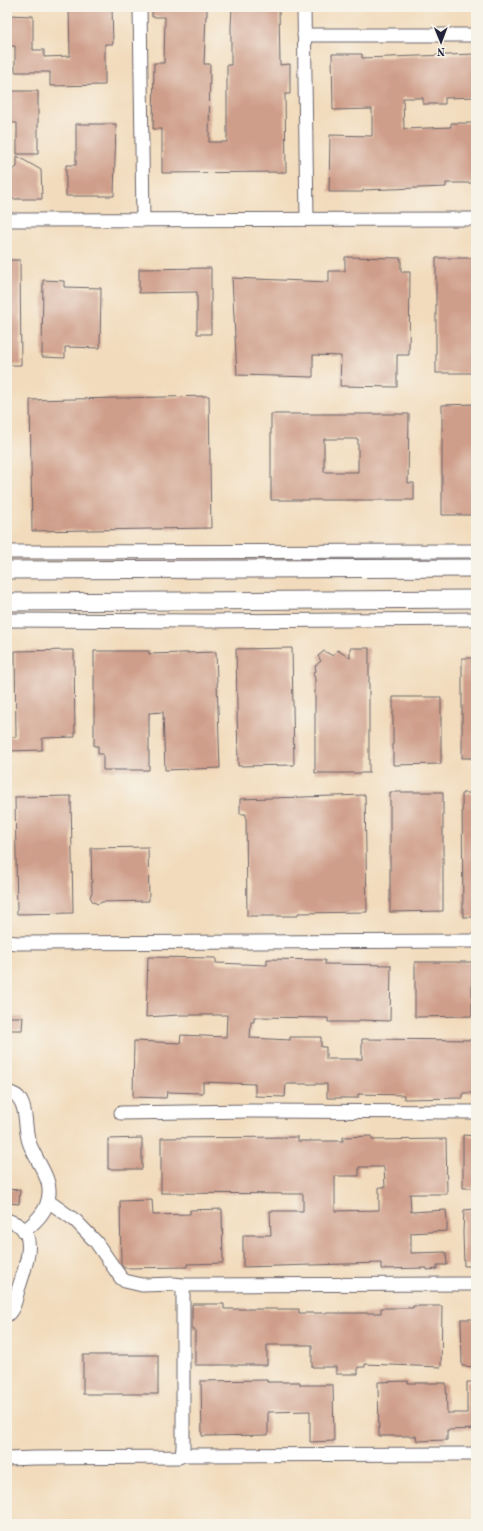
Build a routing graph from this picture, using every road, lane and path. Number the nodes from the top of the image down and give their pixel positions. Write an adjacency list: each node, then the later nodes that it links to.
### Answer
1 (140, 7): 8 (street)
2 (304, 7): 4 (street)
3 (476, 34): 4 (street)
4 (304, 35): 5 (street)
5 (307, 219): 6 (street); 8 (street)
6 (476, 219)
7 (7, 220): 8 (street)
8 (143, 220)
9 (476, 551): 10 (street)
10 (7, 552)
11 (476, 568): 12 (main road)
12 (7, 570)
13 (476, 599): 14 (main road)
14 (7, 602)
15 (476, 619): 16 (street)
16 (7, 620)
17 (476, 941): 18 (street)
18 (7, 942)
19 (7, 1092): 22 (street)
20 (121, 1112): 21 (street)
21 (476, 1112)
22 (48, 1201): 24 (street); 26 (street)
23 (7, 1220): 24 (street)
24 (24, 1231): 27 (street)
25 (476, 1284): 26 (street)
26 (181, 1285): 29 (street)
27 (7, 1315)
28 (476, 1454): 29 (street)
29 (182, 1455): 30 (street)
30 (7, 1459)

